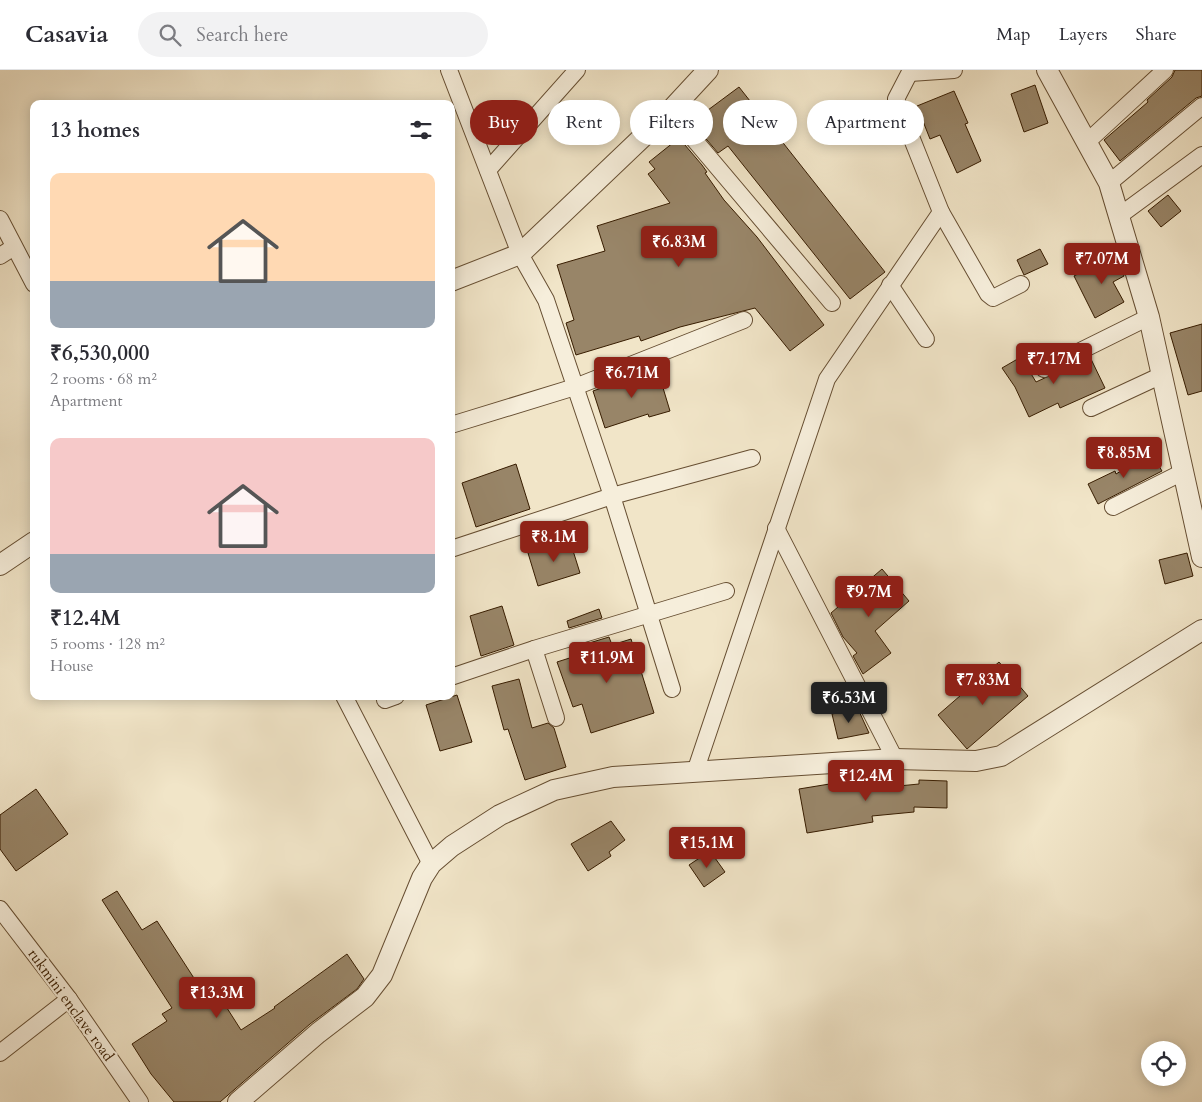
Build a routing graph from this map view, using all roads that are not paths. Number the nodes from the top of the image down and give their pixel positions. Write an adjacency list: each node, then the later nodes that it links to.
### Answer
1 (449, 70): 14 (street)
2 (577, 70): 14 (street)
3 (708, 70): 8 (street)
4 (954, 70): 7 (street)
5 (1047, 70): 10 (street)
6 (1165, 70): 10 (street)
7 (911, 71): 16 (street)
8 (680, 100)
9 (1202, 106): 15 (street)
10 (1088, 142): 15 (street)
11 (634, 145): 20 (street)
12 (699, 145): 26 (street)
13 (1202, 155): 17 (street)
14 (488, 170): 20 (street)
15 (1109, 183): 17 (street)
16 (941, 212): 24 (street); 25 (street)
17 (1119, 216): 27 (street)
18 (0, 219): 19 (street)
19 (14, 247): 21 (street); 22 (street)
20 (520, 254): 23 (street); 32 (street)
21 (0, 256)
22 (30, 277)
23 (455, 279)
24 (1021, 284)
25 (890, 285): 29 (street); 39 (street)
26 (832, 303)
27 (1149, 317): 30 (street); 31 (street)
28 (744, 320): 32 (street)
29 (926, 339)
30 (1044, 369)
31 (1162, 375): 33 (street); 36 (street)
32 (575, 387): 34 (street); 37 (street)
33 (1092, 408)
34 (455, 424)
35 (752, 458): 37 (street)
36 (1183, 472): 38 (street); 42 (street)
37 (612, 496): 41 (street); 45 (street)
38 (1113, 507)
39 (776, 528): 52 (street); 53 (street)
40 (30, 545): 43 (street)
41 (455, 548)
42 (1202, 557)
43 (0, 565)
44 (726, 592): 45 (street)
45 (648, 616): 47 (street); 49 (street)
46 (1202, 630): 52 (street)
47 (534, 649): 48 (street); 51 (street)
48 (455, 676)
49 (672, 689)
50 (346, 700): 54 (street)
51 (556, 718)
52 (896, 759): 53 (street)
53 (695, 772): 54 (street)
54 (431, 864): 59 (street)
55 (0, 909): 56 (street, rukmini enclave road)
56 (69, 999): 57 (street); 58 (street, rukmini enclave road)
57 (0, 1053)
58 (140, 1102)
59 (238, 1102)

